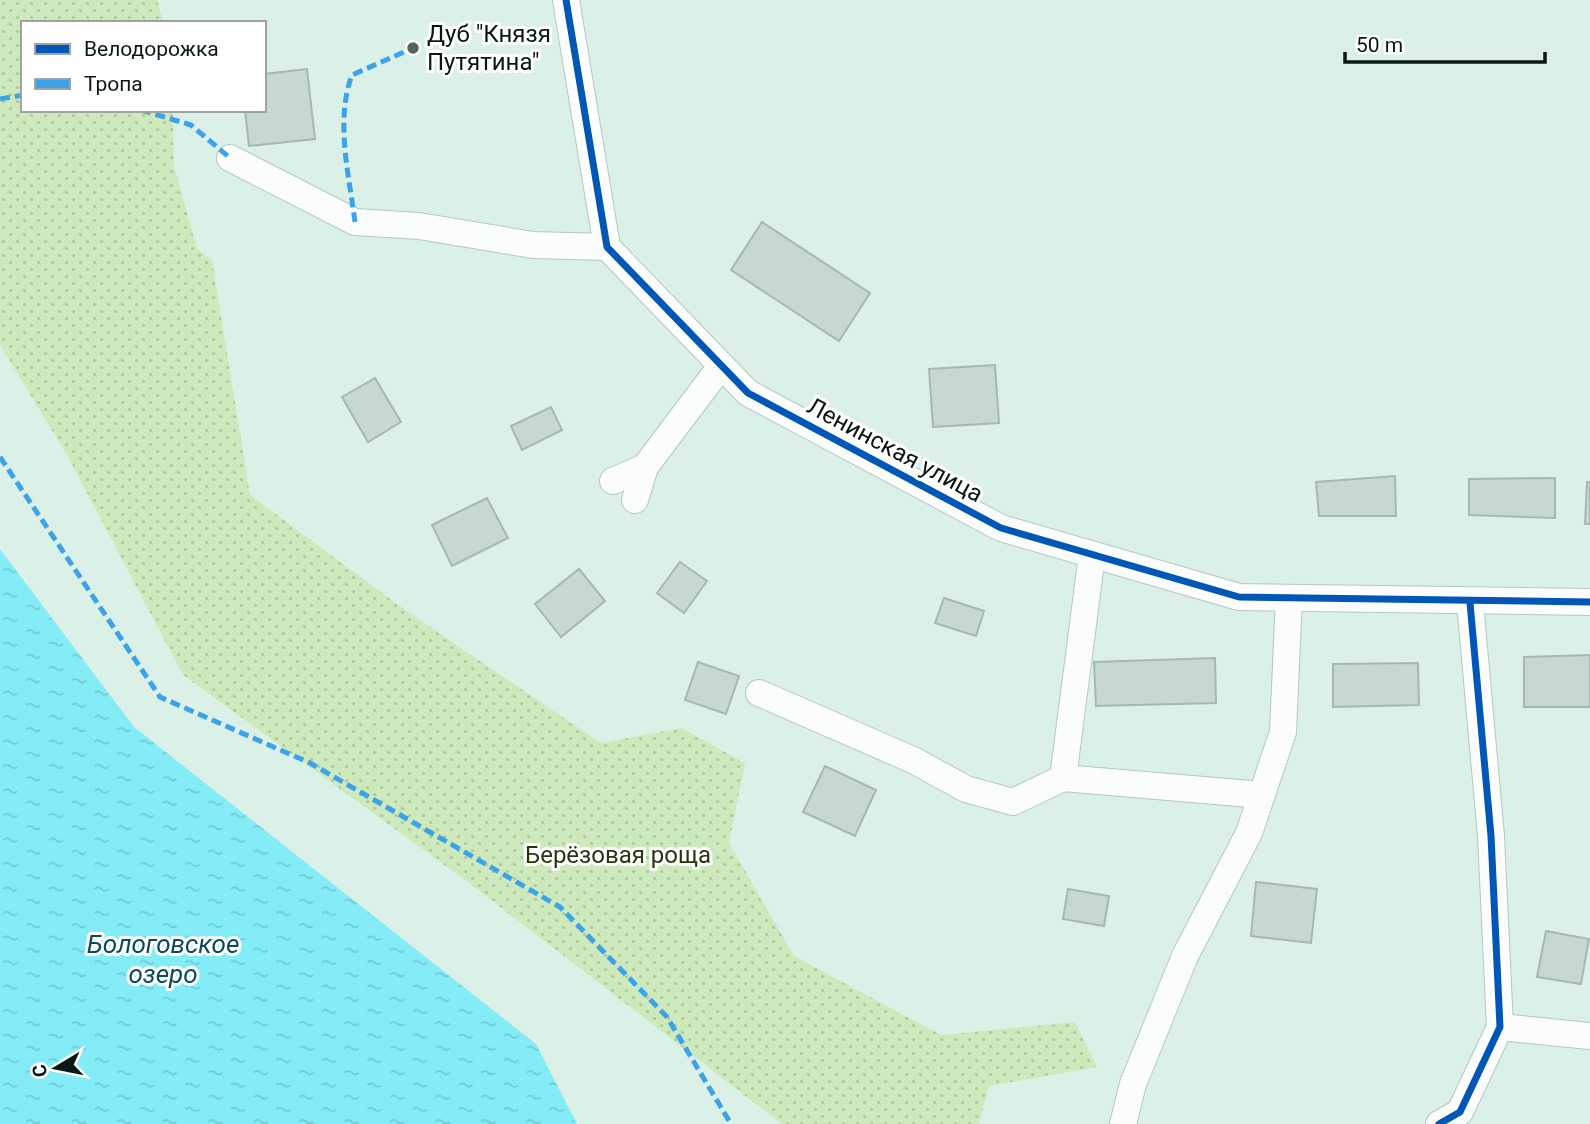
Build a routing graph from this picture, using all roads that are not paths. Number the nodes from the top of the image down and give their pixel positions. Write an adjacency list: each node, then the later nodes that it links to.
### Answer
1 (566, 0): 3 (street)
2 (230, 159): 3 (street)
3 (607, 247): 4 (street, Ленинская улица)
4 (721, 366): 5 (street); 8 (street, Ленинская улица)
5 (645, 467): 6 (street); 7 (street)
6 (613, 481)
7 (635, 500)
8 (1092, 555): 9 (street, Ленинская улица); 13 (street)
9 (1289, 598): 10 (street, Ленинская улица); 14 (street)
10 (1470, 603): 11 (street, Ленинская улица); 15 (street)
11 (1590, 603)
12 (759, 692): 13 (street)
13 (1063, 778): 14 (street)
14 (1262, 795): 17 (street)
15 (1500, 1027): 16 (street); 18 (street)
16 (1590, 1036)
17 (1123, 1124)
18 (1439, 1124)

